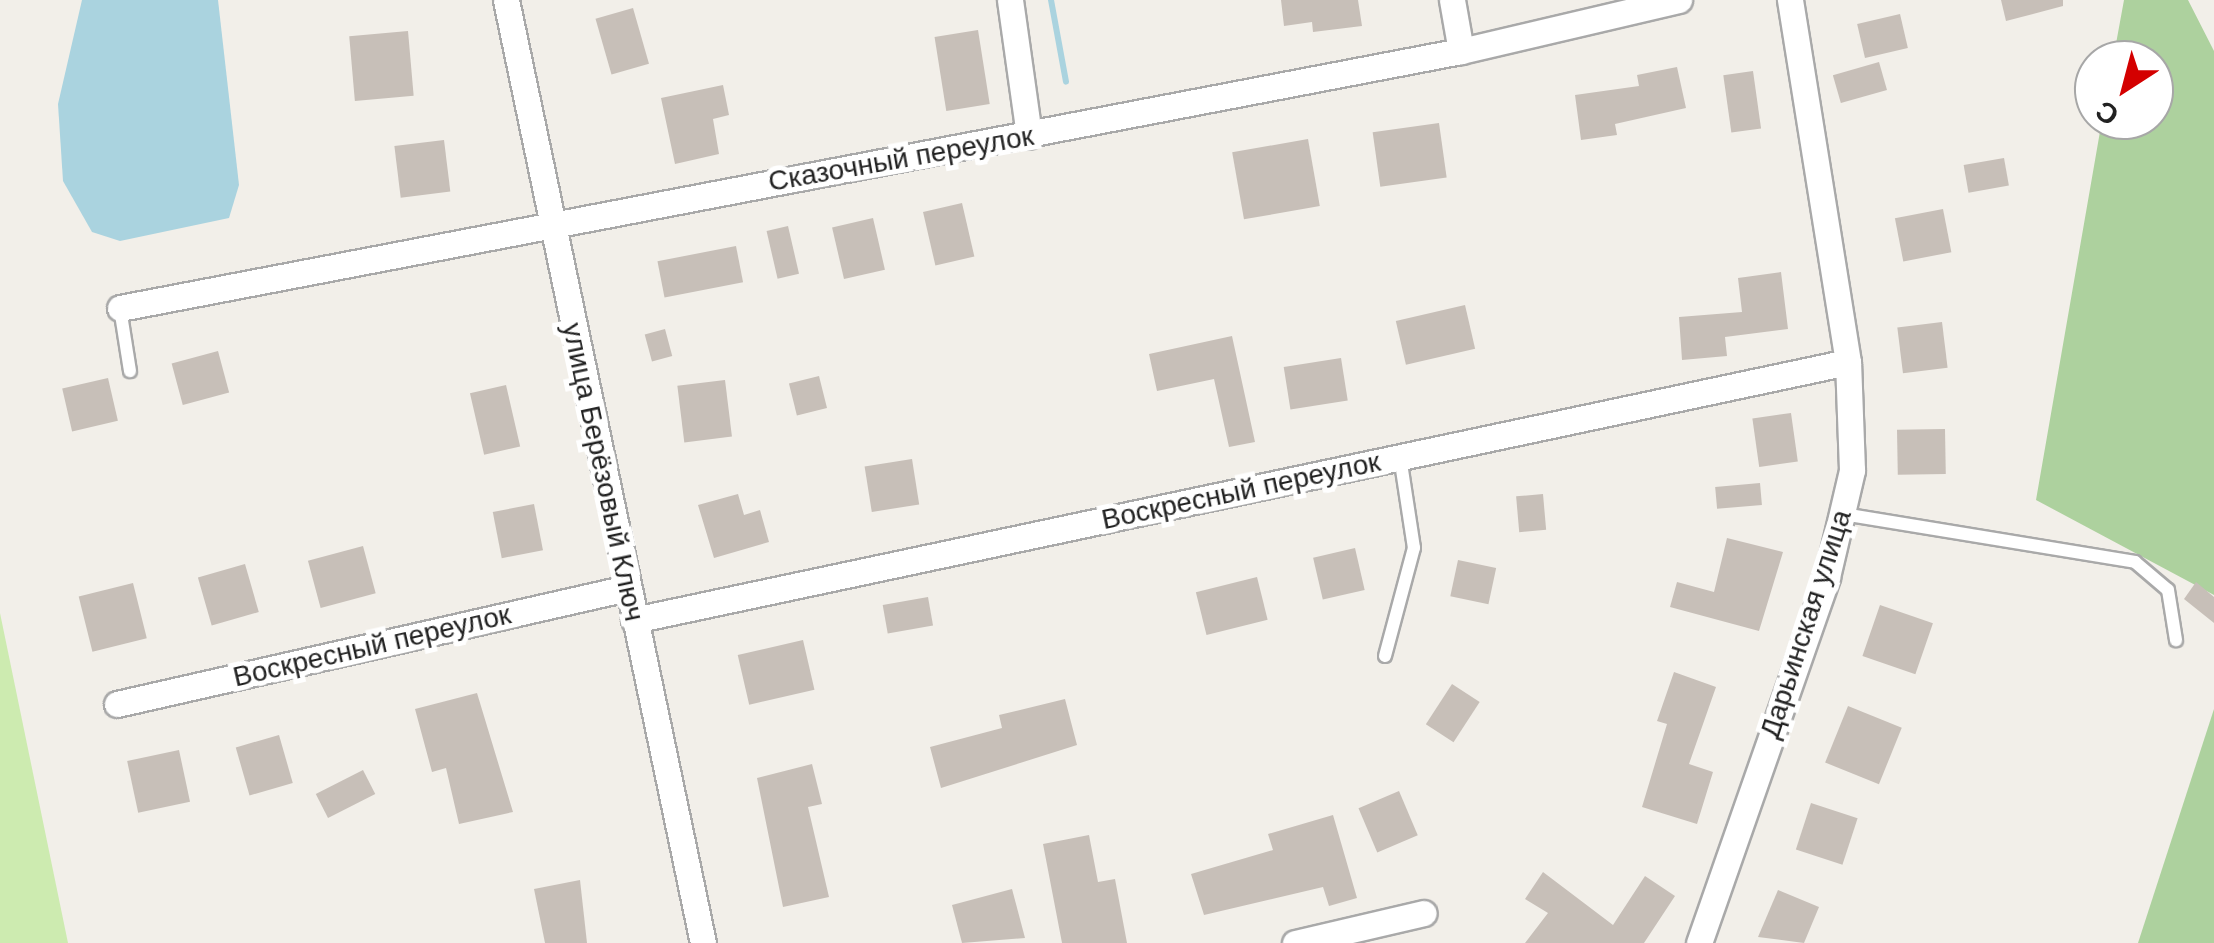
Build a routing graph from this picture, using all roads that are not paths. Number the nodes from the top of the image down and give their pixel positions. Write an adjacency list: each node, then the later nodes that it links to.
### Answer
1 (506, 0): 8 (street, улица Берёзовый Ключ)
2 (1010, 0): 7 (street)
3 (1452, 0): 6 (street)
4 (1680, 0): 6 (street, Сказочный переулок)
5 (1790, 0): 10 (street, Дарьинская улица)
6 (1461, 51): 7 (street, Сказочный переулок)
7 (1029, 136): 8 (street, Сказочный переулок)
8 (552, 221): 9 (street, Сказочный переулок); 14 (street, улица Берёзовый Ключ)
9 (120, 308): 11 (lane)
10 (1848, 362): 12 (street, Воскресный переулок); 13 (street, Дарьинская улица)
11 (130, 371)
12 (1400, 457): 15 (street, Воскресный переулок); 17 (lane)
13 (1843, 514): 16 (lane); 22 (street, Дарьинская улица)
14 (627, 588): 15 (street, улица Берёзовый Ключ); 18 (street, Воскресный переулок)
15 (634, 620): 20 (street, улица Берёзовый Ключ)
16 (2176, 640)
17 (1386, 656)
18 (117, 704)
19 (1424, 913): 21 (street)
20 (703, 943)
21 (1295, 943)
22 (1699, 943)

